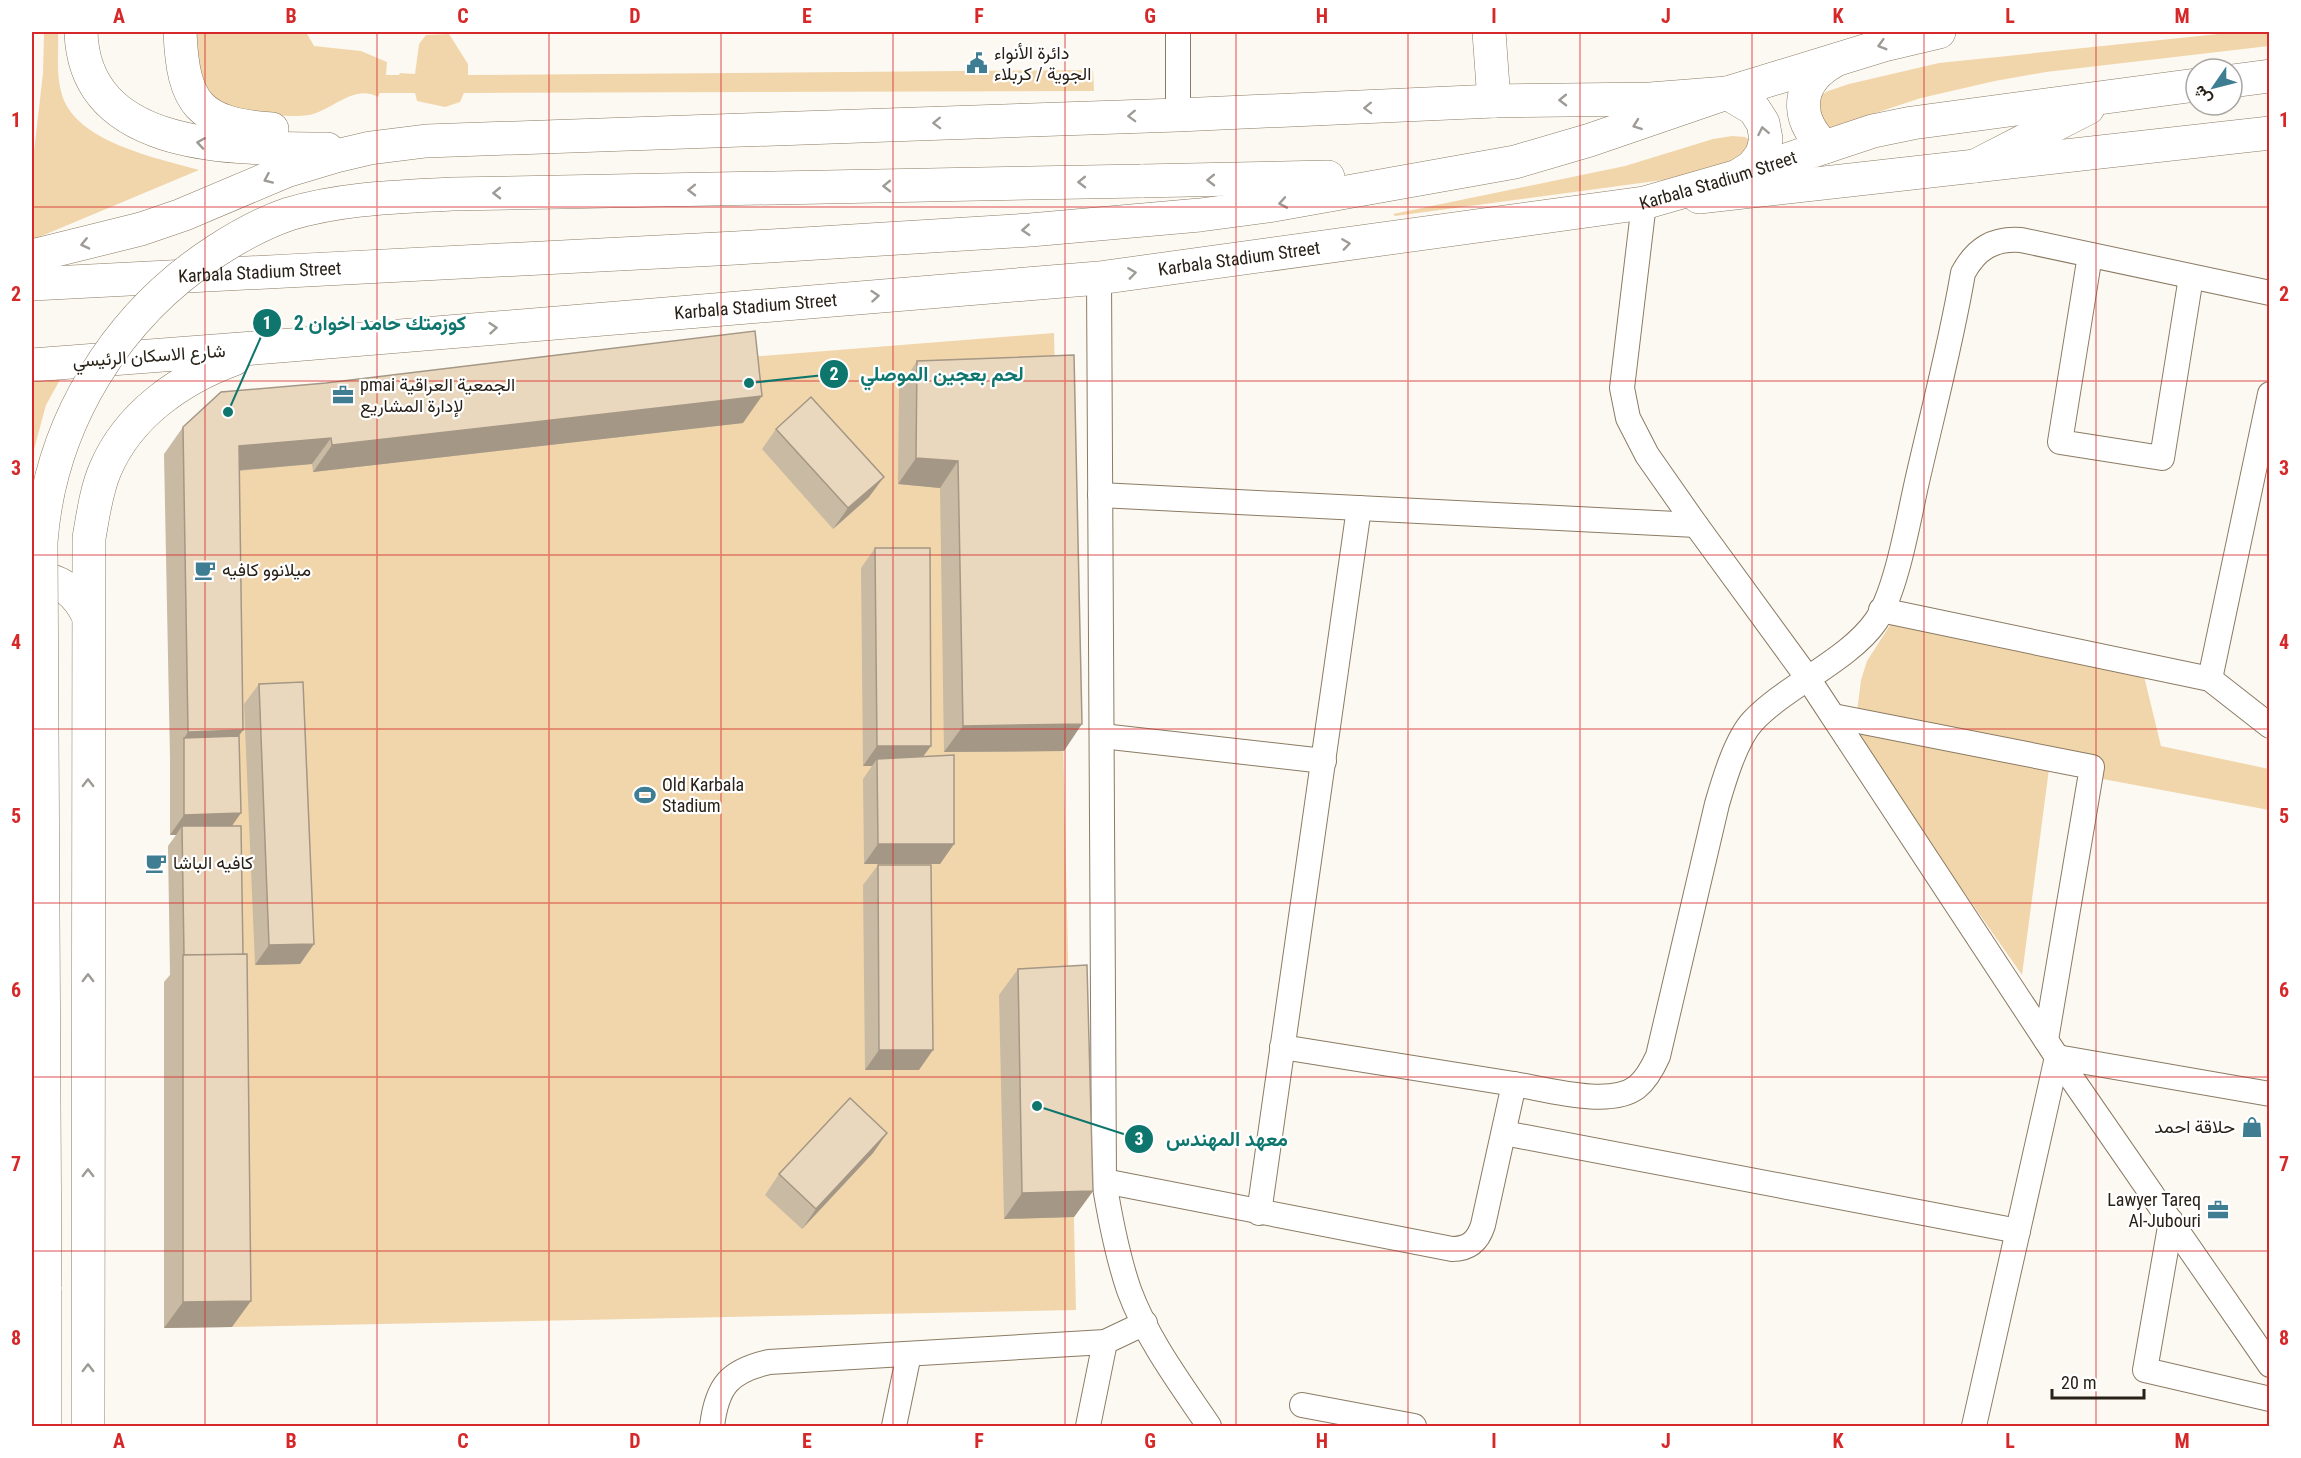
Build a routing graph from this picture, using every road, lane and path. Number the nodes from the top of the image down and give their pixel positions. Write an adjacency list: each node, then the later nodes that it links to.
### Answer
1 (81, 32): 17 (main road, one-way to 1)
2 (180, 32): 15 (main road)
3 (1178, 32): 13 (street)
4 (1489, 32): 12 (main road)
5 (1939, 32): 6 (main road, Karbala Stadium Street, one-way to 6)
6 (1836, 60): 10 (main road, Karbala Stadium Street); 16 (main road)
7 (2270, 76): 8 (main road)
8 (2244, 79)
9 (2184, 87): 11 (main road, Karbala Stadium Street)
10 (1726, 93): 12 (main road, one-way to 12); 19 (main road, Karbala Stadium Street, one-way to 19); 20 (main road, one-way to 10)
11 (2111, 97): 16 (main road, Karbala Stadium Street); 18 (main road)
12 (1494, 101): 13 (main road, one-way to 13)
13 (1178, 115): 15 (main road, one-way to 15)
14 (2270, 133): 18 (main road)
15 (426, 141): 17 (main road)
16 (1825, 147): 20 (main road, Karbala Stadium Street)
17 (365, 149): 23 (main road, one-way to 23)
18 (1975, 166): 21 (main road)
19 (1479, 168): 26 (main road, Karbala Stadium Street, one-way to 26); 58 (main road, one-way to 58, bridge)
20 (1738, 176): 21 (main road, Karbala Stadium Street)
21 (1644, 203): 25 (main road, Karbala Stadium Street, one-way to 21); 33 (street)
22 (2090, 255): 24 (street); 24 (street); 35 (street)
23 (32, 256)
24 (2191, 276): 27 (street)
25 (1099, 278): 28 (main road, Karbala Stadium Street, one-way to 25); 31 (street)
26 (32, 284)
27 (2270, 293)
28 (267, 347): 29 (main road, شارع الاسكان الرئيسي); 36 (main road)
29 (32, 365)
30 (2270, 394): 38 (street)
31 (1100, 495): 32 (street); 41 (street)
32 (1359, 508): 33 (street); 42 (street)
33 (1696, 525): 37 (street)
34 (32, 579): 36 (main road)
35 (1881, 610): 37 (street); 38 (street)
36 (88, 615): 59 (main road, one-way to 36)
37 (1807, 677): 39 (street); 45 (street)
38 (2210, 678): 40 (street)
39 (1833, 716): 44 (street); 44 (street)
40 (2270, 726)
41 (1102, 736): 42 (street); 48 (street)
42 (1324, 761): 43 (street)
43 (1282, 1047): 45 (street); 49 (street)
44 (2052, 1048): 46 (street); 50 (street); 51 (street)
45 (1514, 1084): 47 (street)
46 (2270, 1094)
47 (1504, 1132): 49 (street); 51 (street)
48 (1104, 1181): 49 (street); 52 (street)
49 (1259, 1213)
50 (2171, 1221): 55 (street); 56 (street)
51 (2018, 1231): 65 (street)
52 (1145, 1323): 53 (street); 63 (street)
53 (1105, 1342): 54 (street); 62 (street)
54 (909, 1354): 60 (street); 61 (street)
55 (2270, 1365)
56 (2270, 1399)
57 (1302, 1405): 64 (street)
58 (45, 1426)
59 (88, 1426)
60 (711, 1426)
61 (894, 1426)
62 (1088, 1426)
63 (1209, 1426)
64 (1414, 1426)
65 (1974, 1426)

